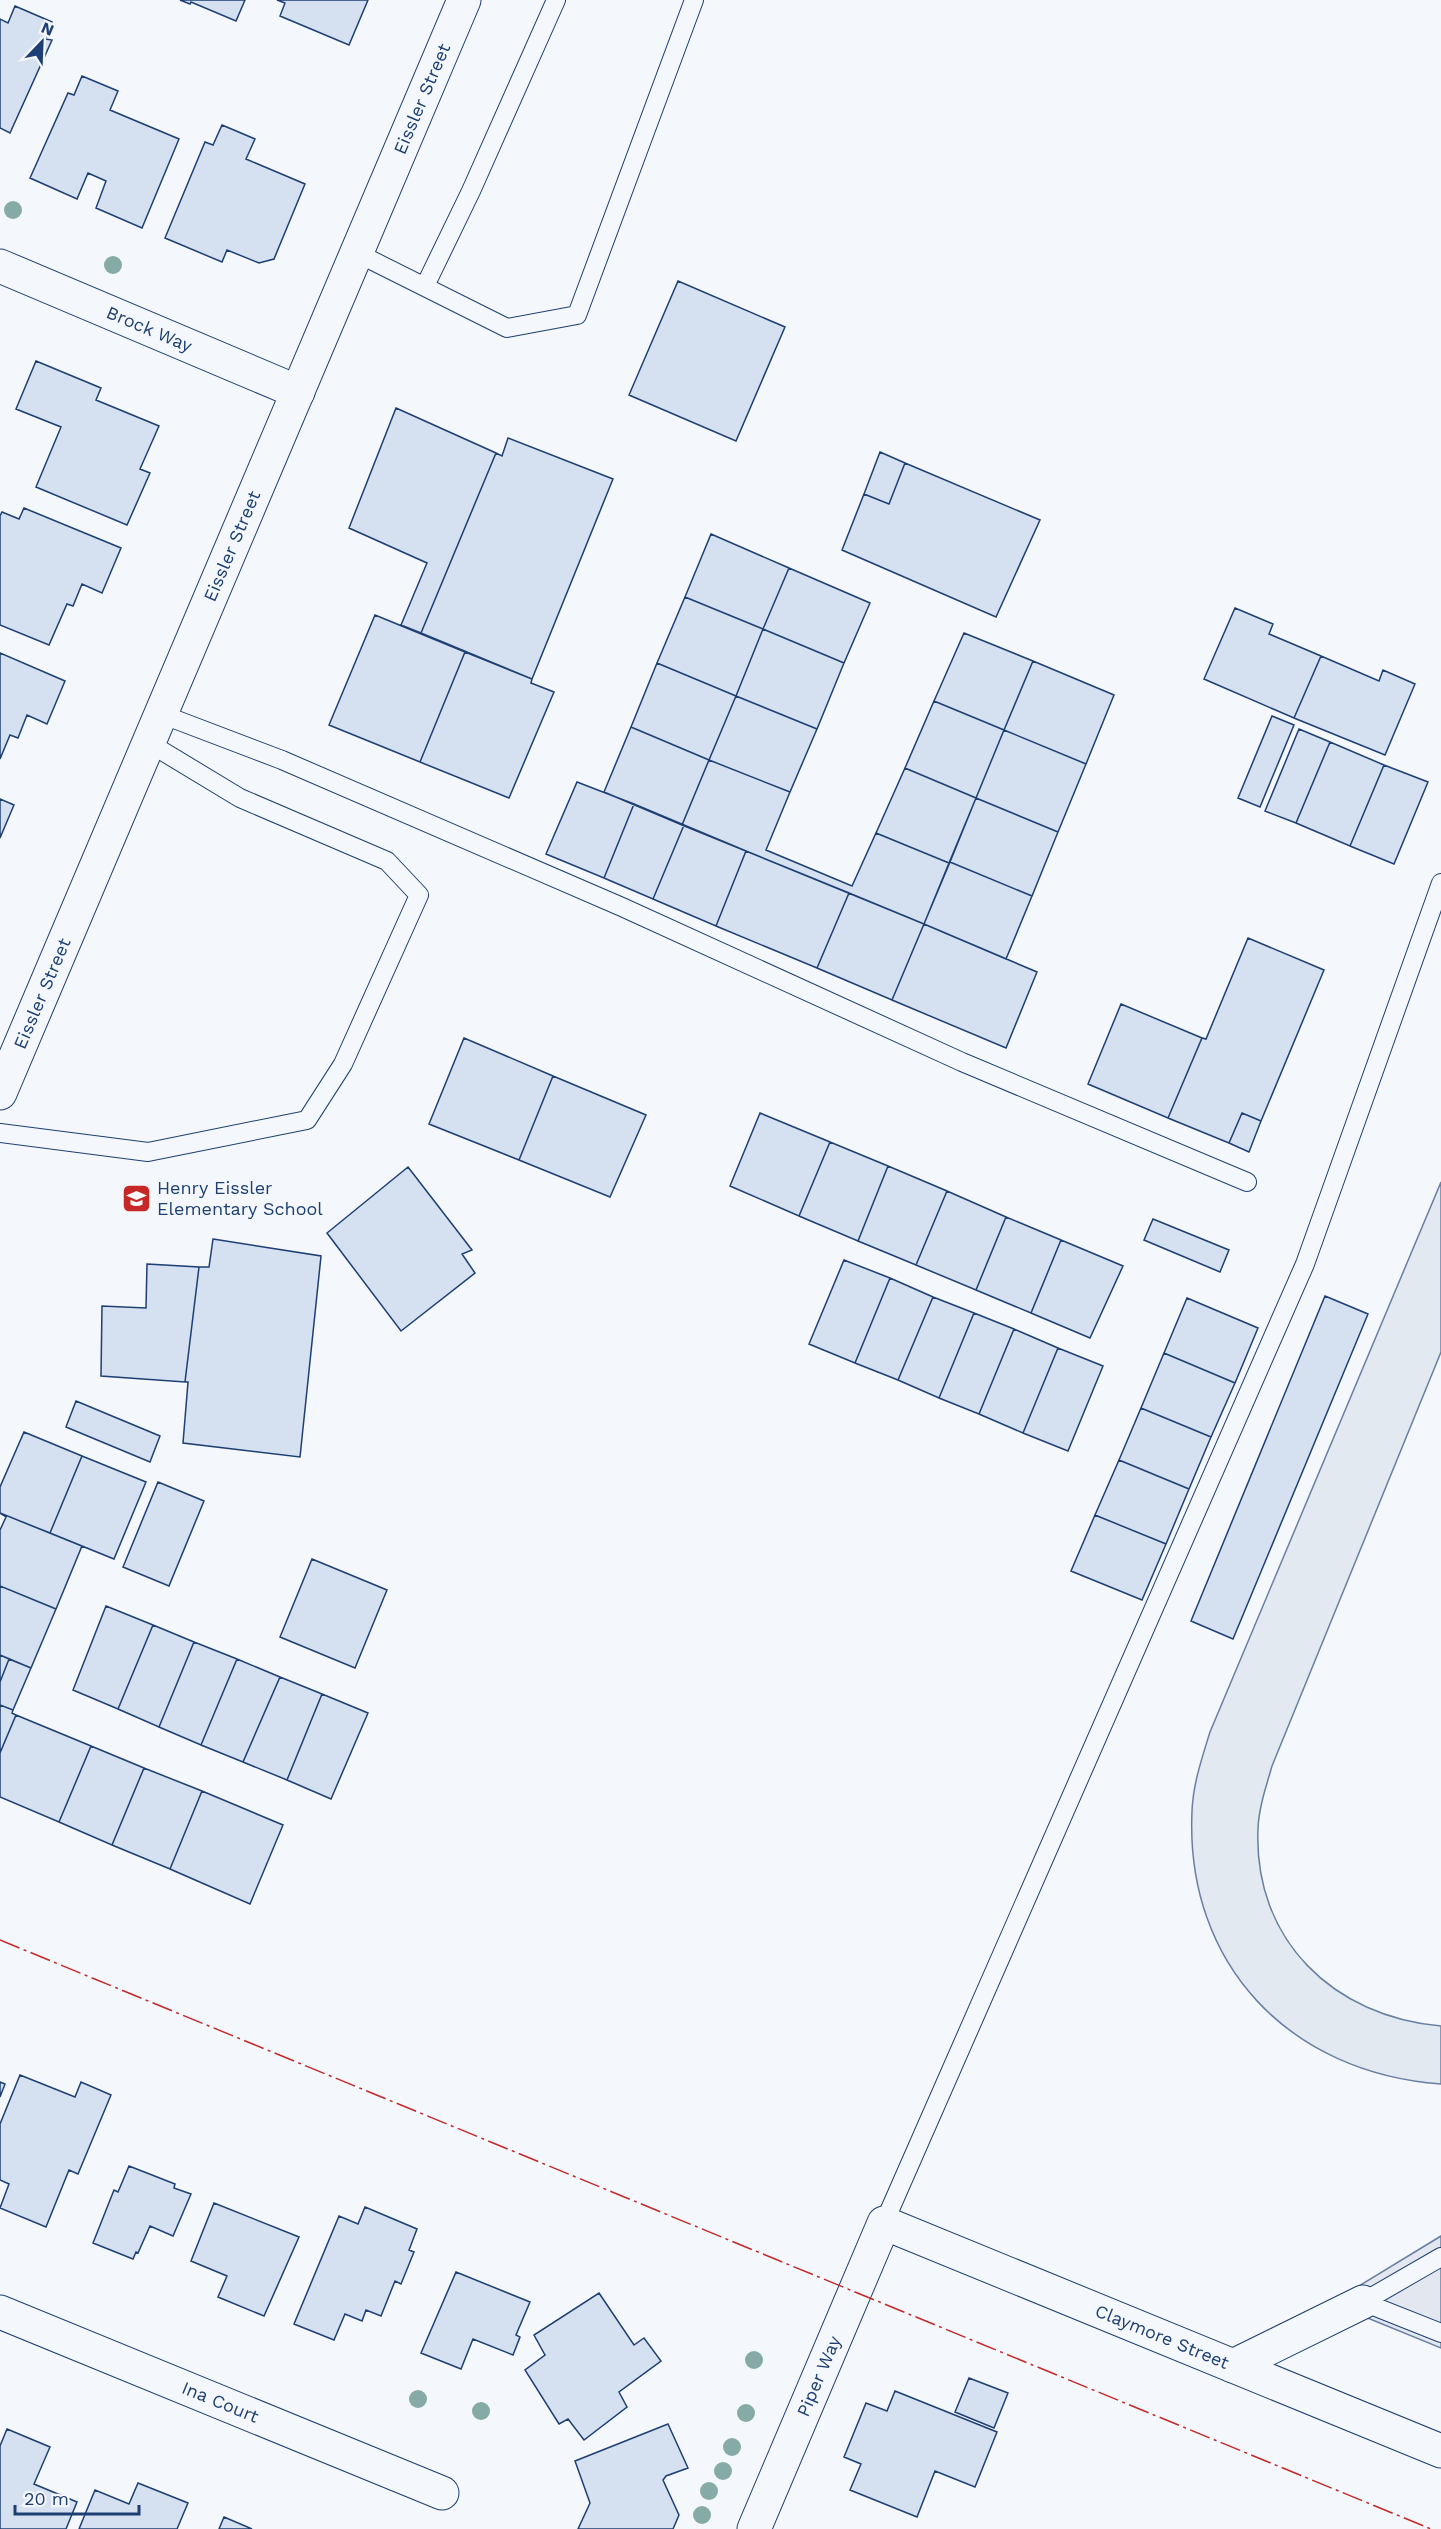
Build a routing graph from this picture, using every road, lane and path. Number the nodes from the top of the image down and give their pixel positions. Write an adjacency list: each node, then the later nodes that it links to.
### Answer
1 (464, 0): 4 (street, Eissler Street)
2 (556, 0): 6 (lane)
3 (694, 0): 6 (lane)
4 (357, 253): 6 (lane); 7 (street, Eissler Street)
5 (0, 266): 7 (street, Brock Way)
6 (425, 286)
7 (298, 392): 8 (street, Eissler Street)
8 (155, 728): 10 (street, Eissler Street); 11 (lane); 12 (lane)
9 (1441, 883): 13 (lane)
10 (0, 1093)
11 (0, 1133)
12 (1246, 1182)
13 (884, 2223): 18 (street, Claymore Street); 21 (street, Piper Way)
14 (1441, 2257): 15 (lane)
15 (1363, 2302): 17 (lane); 18 (street)
16 (0, 2312): 20 (street, Ina Court)
17 (1441, 2333)
18 (1233, 2366): 19 (street, Claymore Street)
19 (1441, 2451)
20 (442, 2493)
21 (754, 2529)

